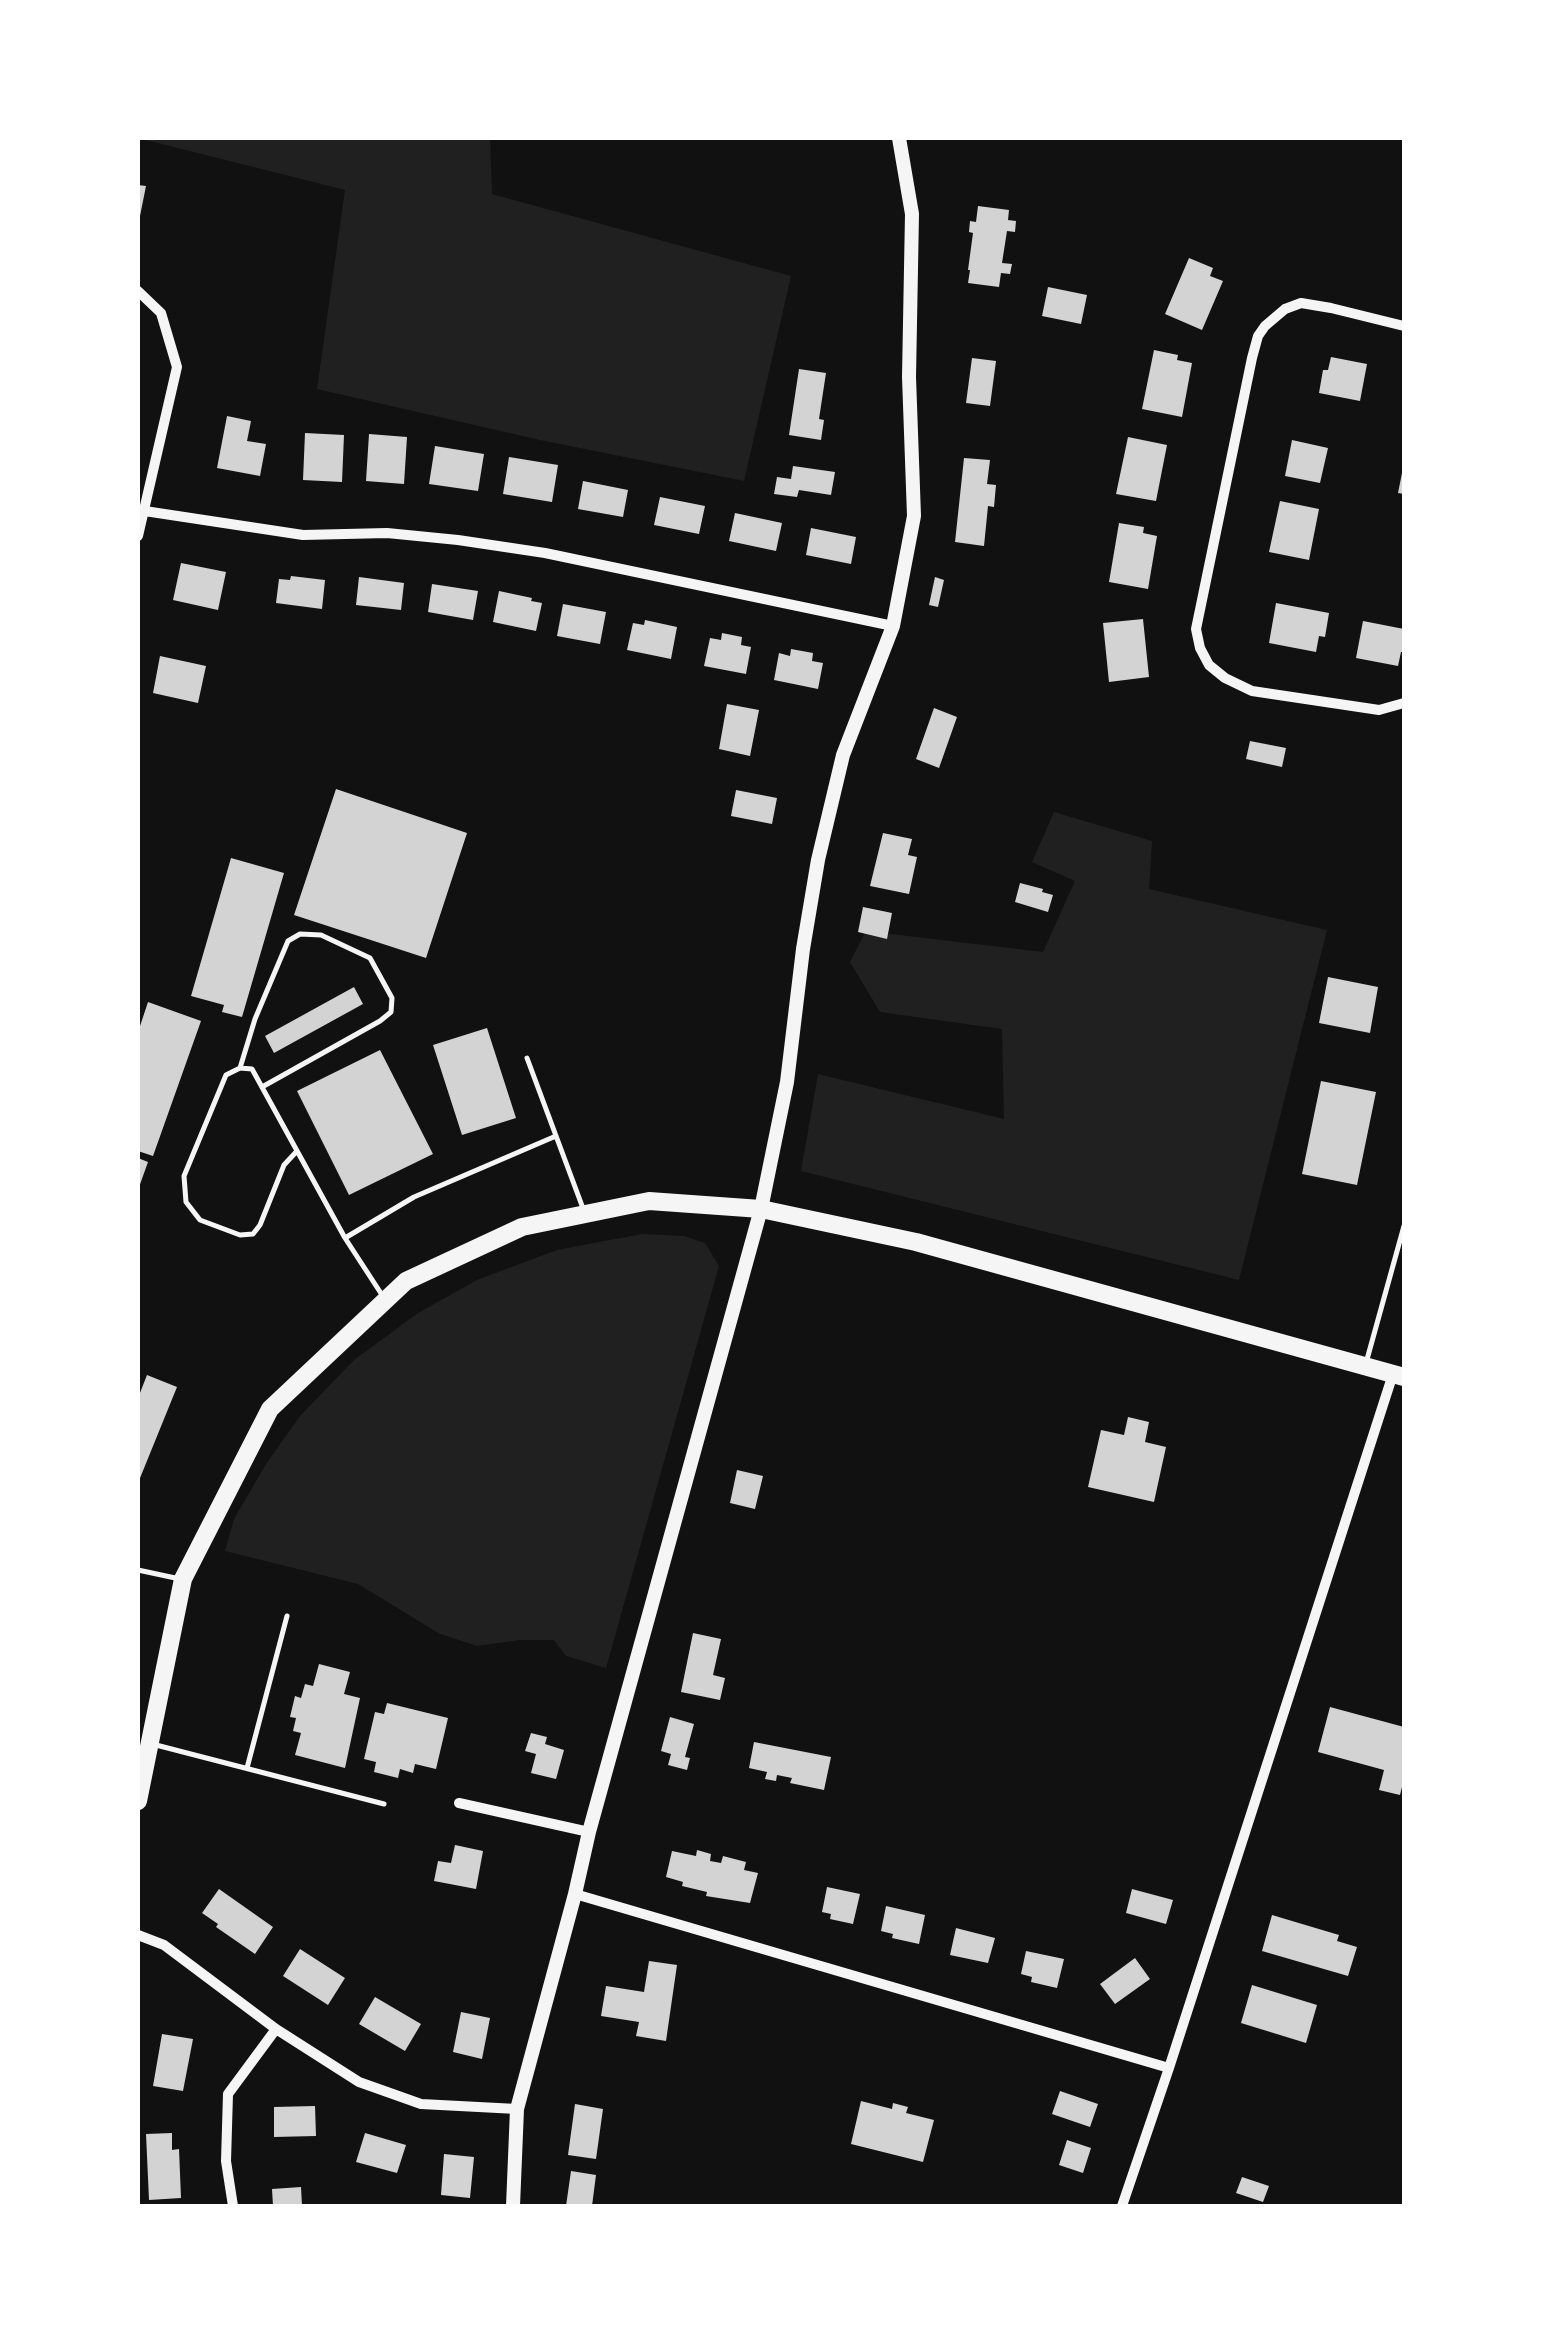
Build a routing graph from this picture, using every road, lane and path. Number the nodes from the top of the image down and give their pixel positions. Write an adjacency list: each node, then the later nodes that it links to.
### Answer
1 (899, 138): 6 (street)
2 (138, 291): 4 (street)
3 (1404, 326): 7 (street)
4 (140, 510): 5 (street); 6 (street)
5 (138, 536)
6 (894, 626): 13 (street)
7 (1404, 704)
8 (527, 1058): 11 (lane)
9 (240, 1068): 10 (lane); 10 (lane); 12 (lane)
10 (262, 1088): 12 (lane)
11 (556, 1136): 14 (lane); 16 (lane)
12 (297, 1150): 16 (lane)
13 (761, 1209): 14 (highway); 18 (highway); 28 (street)
14 (585, 1214): 17 (highway)
15 (1404, 1226): 18 (lane)
16 (345, 1238): 17 (lane)
17 (386, 1300): 21 (highway)
18 (1365, 1366): 19 (highway)
19 (1399, 1375): 32 (street)
20 (138, 1570): 21 (lane)
21 (183, 1580): 23 (highway)
22 (287, 1616): 24 (lane)
23 (148, 1743): 24 (lane); 25 (highway)
24 (246, 1768): 27 (lane)
25 (138, 1801)
26 (460, 1802): 28 (street)
27 (384, 1804)
28 (590, 1832): 29 (street)
29 (575, 1894): 32 (street); 33 (street)
30 (138, 1935): 31 (street)
31 (276, 2029): 33 (street); 34 (street)
32 (1169, 2068): 36 (street)
33 (516, 2109): 35 (street)
34 (232, 2206)
35 (514, 2206)
36 (1122, 2206)

